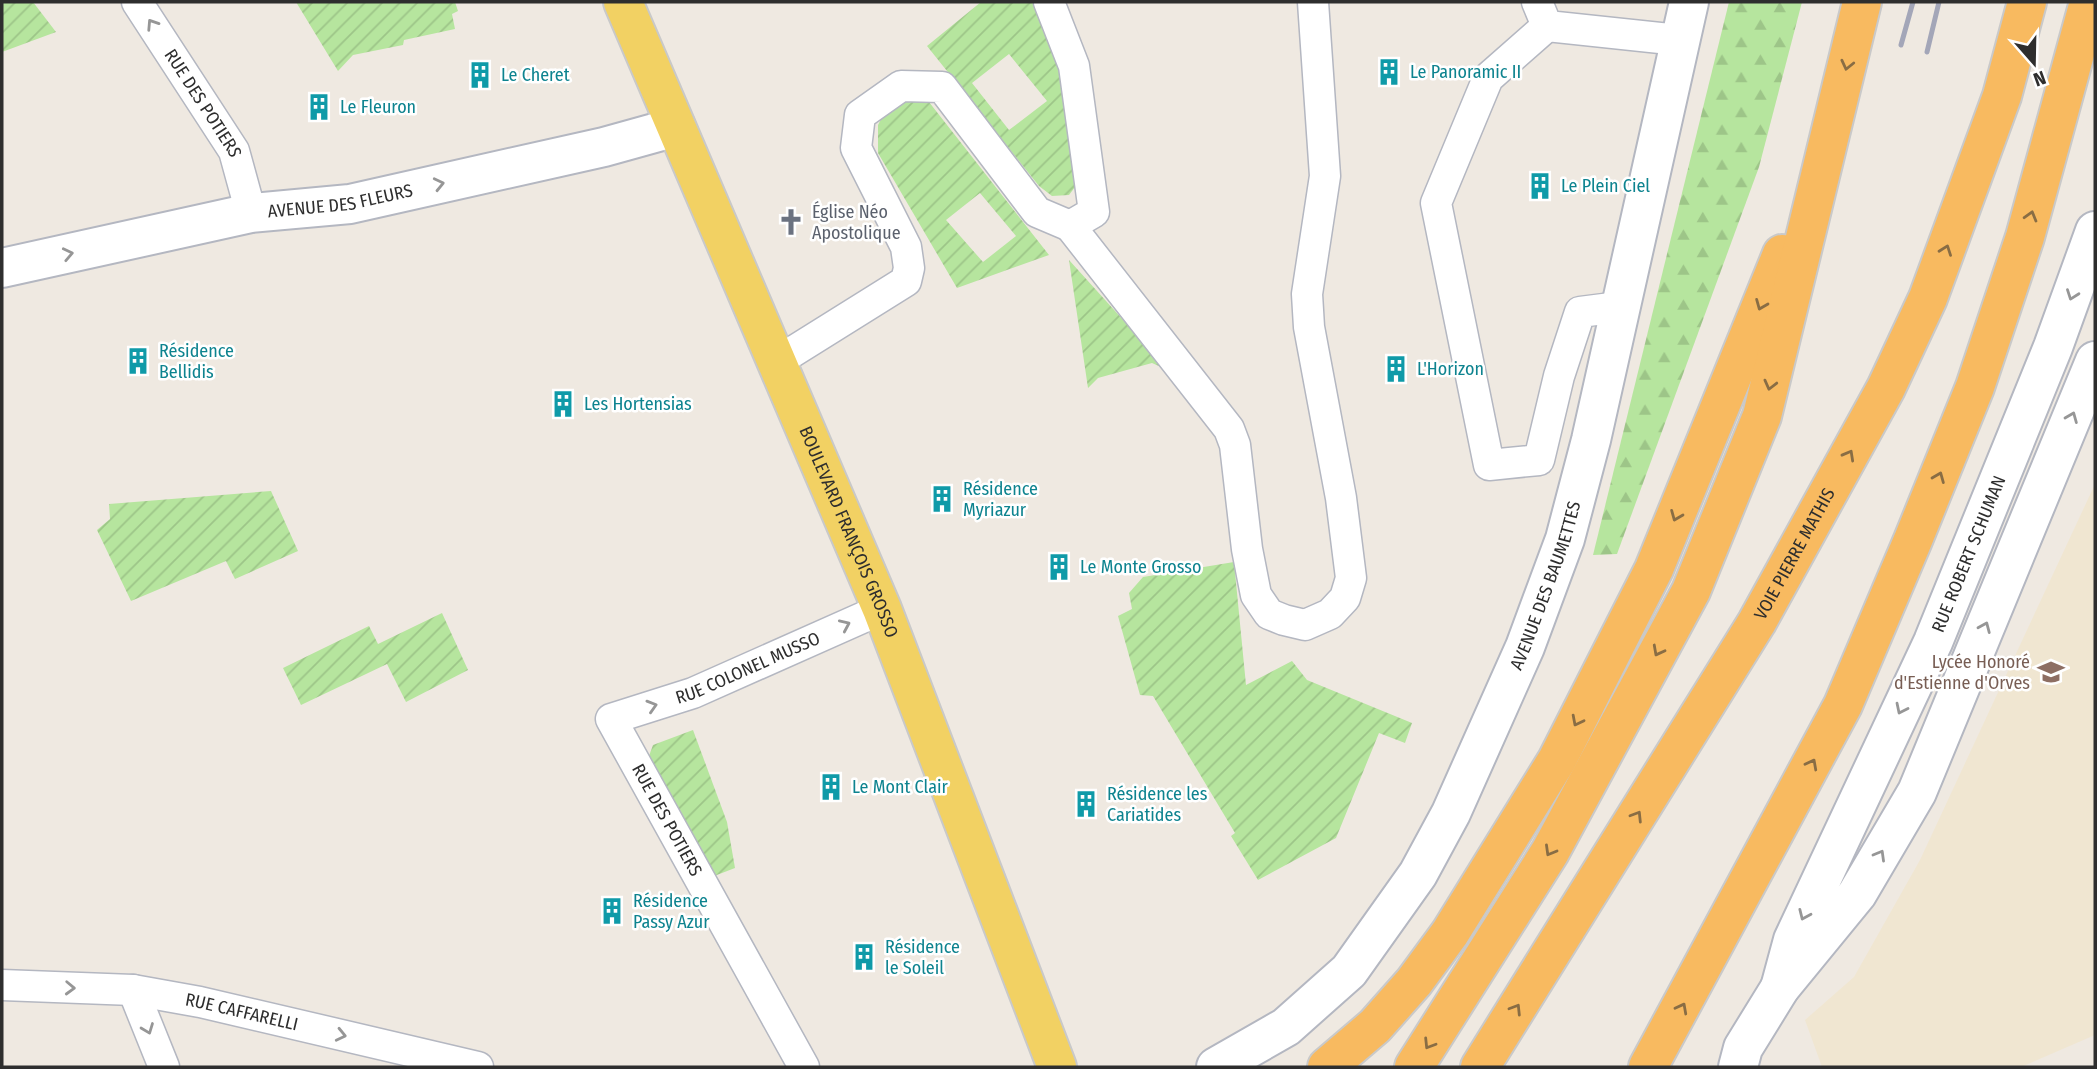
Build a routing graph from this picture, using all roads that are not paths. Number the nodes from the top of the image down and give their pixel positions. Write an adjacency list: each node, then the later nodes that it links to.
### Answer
1 (137, 2): 13 (street, RUE DES POTIERS, one-way to 1)
2 (623, 2): 11 (main road, BOULEVARD FRANÇOIS GROSSO)
3 (1049, 2): 14 (street)
4 (1313, 2): 14 (street)
5 (1689, 2): 10 (street, AVENUE DES BAUMETTES)
6 (1862, 2): 12 (highway, one-way to 12)
7 (2027, 2): 32 (highway, VOIE PIERRE MATHIS, one-way to 7)
8 (2089, 2): 33 (highway, one-way to 8)
9 (1542, 14): 10 (street); 17 (street)
10 (1679, 40): 17 (street, AVENUE DES BAUMETTES)
11 (676, 127): 13 (street, AVENUE DES FLEURS, one-way to 11); 18 (main road, BOULEVARD FRANÇOIS GROSSO)
12 (1833, 128): 30 (highway, one-way to 30); 31 (highway, one-way to 31)
13 (251, 213): 16 (street, AVENUE DES FLEURS, one-way to 13)
14 (1070, 226): 18 (street)
15 (2095, 231): 23 (street, RUE ROBERT SCHUMAN, one-way to 23)
16 (2, 268)
17 (1619, 307): 29 (street, AVENUE DES BAUMETTES)
18 (778, 361): 20 (main road, BOULEVARD FRANÇOIS GROSSO)
19 (2095, 361): 23 (street, RUE ROBERT SCHUMAN, one-way to 19)
20 (882, 609): 21 (street, RUE COLONEL MUSSO, one-way to 20); 28 (main road, BOULEVARD FRANÇOIS GROSSO)
21 (611, 719): 25 (street, RUE DES POTIERS)
22 (2, 985): 24 (street, RUE CAFFARELLI, one-way to 24)
23 (1780, 988): 34 (street, RUE ROBERT SCHUMAN)
24 (133, 990): 26 (street, one-way to 26); 27 (street, RUE CAFFARELLI, one-way to 27)
25 (797, 1064)
26 (164, 1067)
27 (478, 1067)
28 (1057, 1067)
29 (1216, 1067)
30 (1327, 1067)
31 (1414, 1067)
32 (1480, 1067)
33 (1648, 1067)
34 (1738, 1067)

